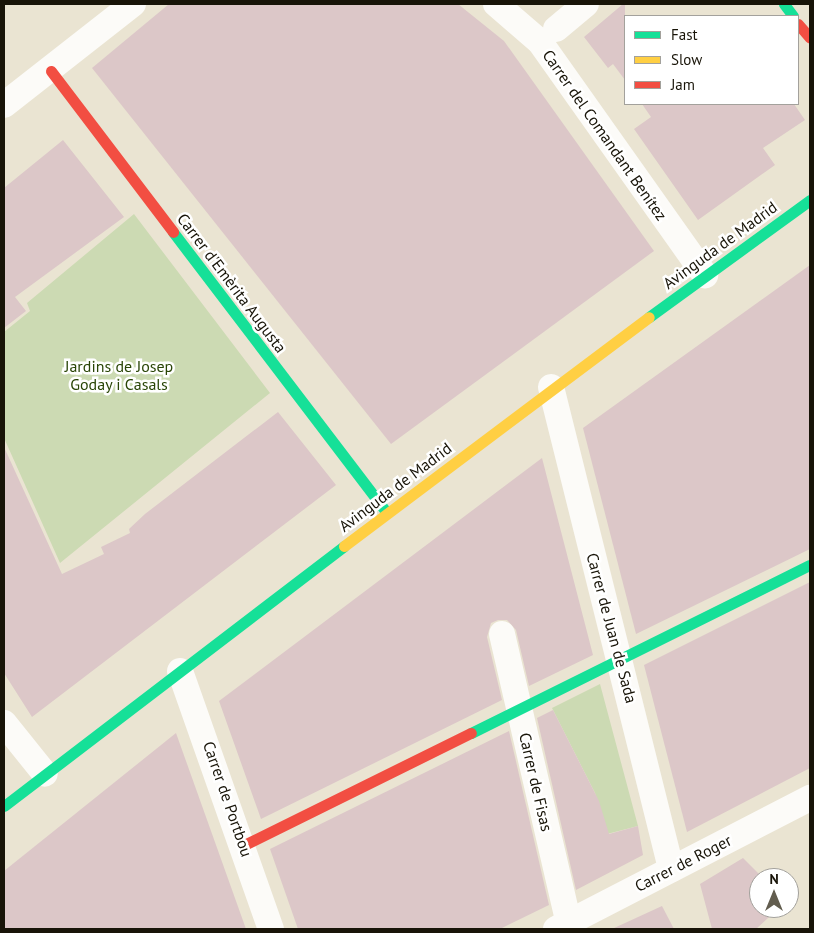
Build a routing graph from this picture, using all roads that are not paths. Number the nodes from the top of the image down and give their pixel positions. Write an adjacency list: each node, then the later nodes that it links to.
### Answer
1 (133, 4): 9 (street)
2 (496, 4): 12 (street, Carrer del Comandant Benítez)
3 (586, 4): 7 (street)
4 (784, 4): 5 (street)
5 (791, 15)
6 (799, 25): 8 (street)
7 (556, 29)
8 (810, 38)
9 (51, 71): 10 (street); 14 (street, Carrer d'Emèrita Augusta)
10 (4, 105)
11 (810, 200): 12 (street, Avinguda de Madrid)
12 (705, 275): 13 (street, Avinguda de Madrid)
13 (551, 388): 14 (street, Avinguda de Madrid); 17 (street, Carrer de Juan de Sada)
14 (387, 513): 18 (street, Avinguda de Madrid)
15 (810, 565): 17 (street)
16 (502, 634): 19 (street, Carrer de Fisas)
17 (620, 656): 19 (street); 25 (street, Carrer de Juan de Sada)
18 (180, 671): 21 (street, Avinguda de Madrid); 24 (street, Carrer de Portbou)
19 (518, 708): 24 (street); 26 (street, Carrer de Fisas)
20 (4, 723): 21 (street)
21 (45, 774): 23 (street, Avinguda de Madrid)
22 (810, 798): 25 (street, Carrer de Roger)
23 (4, 806)
24 (244, 845): 27 (street, Carrer de Portbou)
25 (671, 868): 26 (street, Carrer de Roger)
26 (565, 927)
27 (272, 929)

